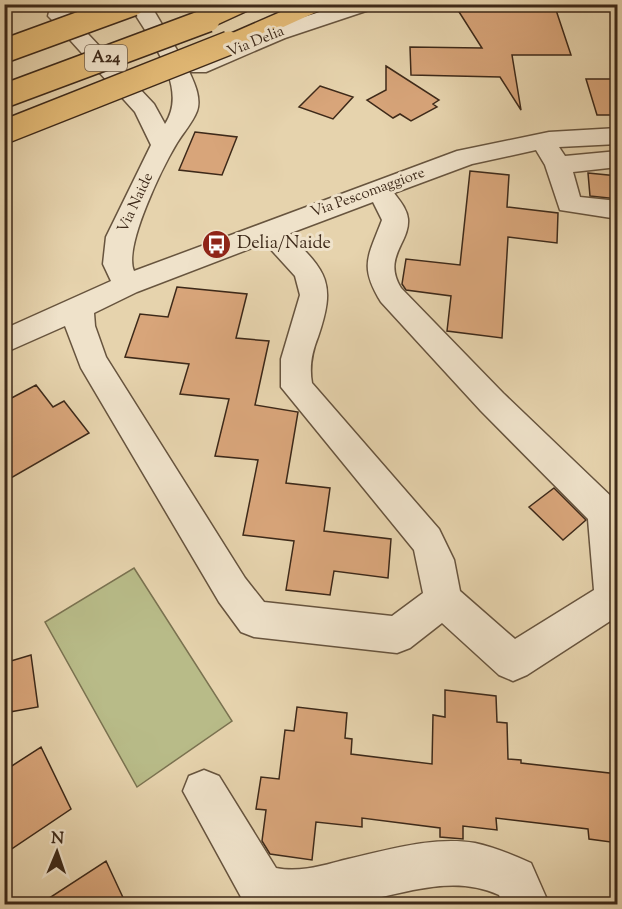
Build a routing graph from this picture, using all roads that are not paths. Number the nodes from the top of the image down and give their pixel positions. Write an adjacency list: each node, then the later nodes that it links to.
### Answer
1 (61, 4): 17 (street)
2 (133, 4): 10 (highway, bridge)
3 (139, 4): 12 (street, Via Naide)
4 (246, 4): 8 (highway, A24)
5 (318, 4): 9 (highway)
6 (329, 4): 9 (highway)
7 (368, 4): 12 (street, Via Delia)
8 (201, 10): 11 (highway, A24); 13 (highway, A24, bridge)
9 (270, 26): 14 (highway, bridge)
10 (4, 51)
11 (4, 75)
12 (180, 75): 17 (street, Via Naide)
13 (4, 96)
14 (4, 132)
15 (618, 136): 16 (street, Via Pescomaggiore)
16 (543, 141): 19 (street); 20 (street, Via Pescomaggiore)
17 (163, 145): 23 (street, Via Naide)
18 (618, 159): 19 (street)
19 (558, 165): 21 (street)
20 (377, 189): 22 (street, Via Pescomaggiore); 26 (street)
21 (618, 210)
22 (268, 230): 23 (street, Via Pescomaggiore); 27 (street)
23 (127, 285): 24 (street)
24 (79, 307): 25 (street); 27 (street)
25 (4, 342)
26 (615, 598): 27 (street)
27 (443, 600)
28 (204, 791): 29 (street)
29 (526, 904)

